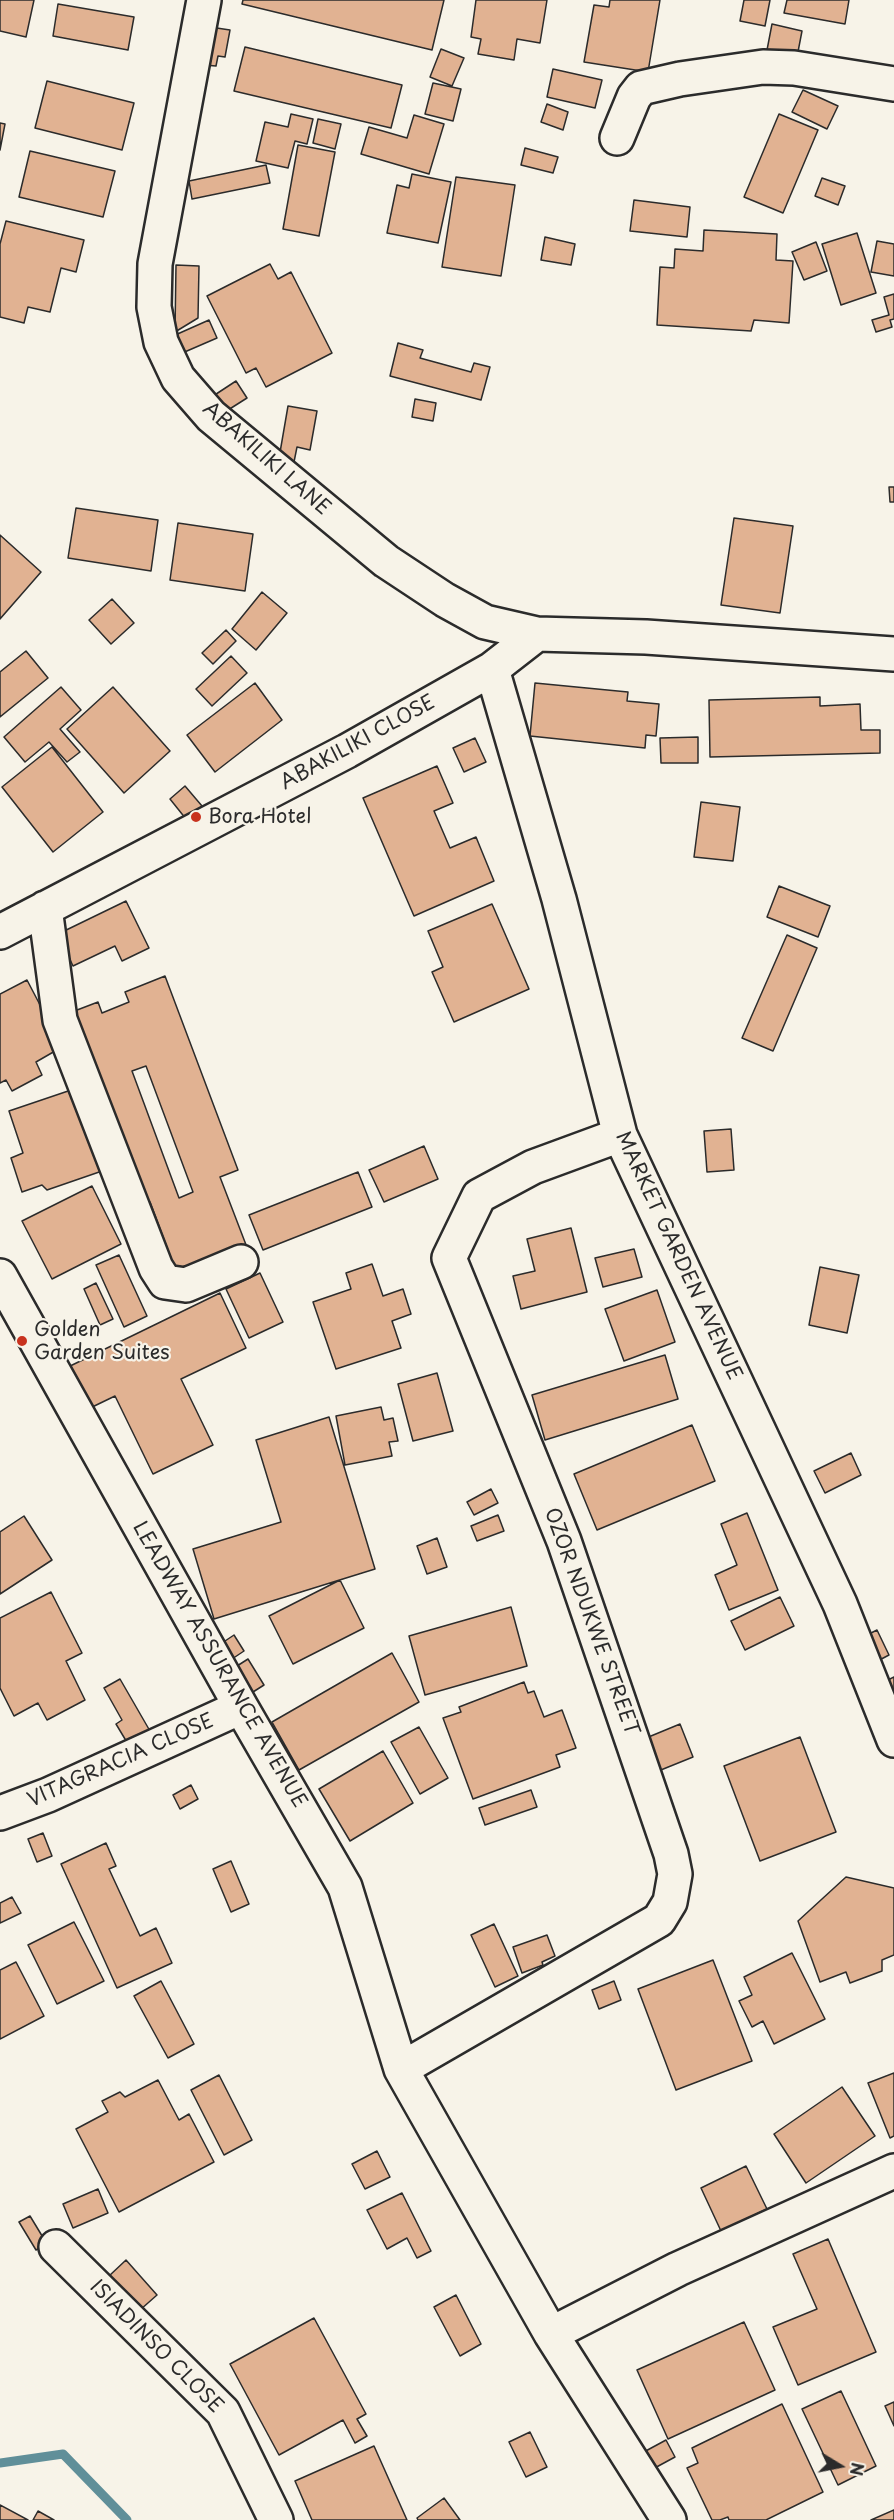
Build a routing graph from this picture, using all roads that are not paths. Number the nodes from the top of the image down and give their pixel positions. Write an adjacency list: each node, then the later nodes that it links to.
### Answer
1 (204, 0): 4 (street, ABAKILIKI LANE)
2 (894, 84): 3 (street)
3 (616, 138)
4 (537, 634): 5 (street, ABAKILIKI LANE); 6 (street)
5 (894, 654)
6 (492, 669): 7 (street, ABAKILIKI CLOSE); 9 (street, MARKET GARDEN AVENUE)
7 (45, 908): 8 (street, ABAKILIKI CLOSE); 10 (street)
8 (0, 932)
9 (620, 1135): 13 (street, MARKET GARDEN AVENUE); 15 (street, OZOR NDUKWE STREET)
10 (241, 1262)
11 (0, 1276): 12 (street, LEADWAY ASSURANCE AVENUE)
12 (241, 1707): 14 (street, VITAGRACIA CLOSE); 15 (street, LEADWAY ASSURANCE AVENUE)
13 (894, 1740)
14 (0, 1813)
15 (401, 2069): 18 (street, LEADWAY ASSURANCE AVENUE)
16 (894, 2171): 18 (street)
17 (56, 2247): 19 (street, ISIADINSO CLOSE)
18 (551, 2334): 20 (street, LEADWAY ASSURANCE AVENUE)
19 (276, 2520)
20 (669, 2520)

